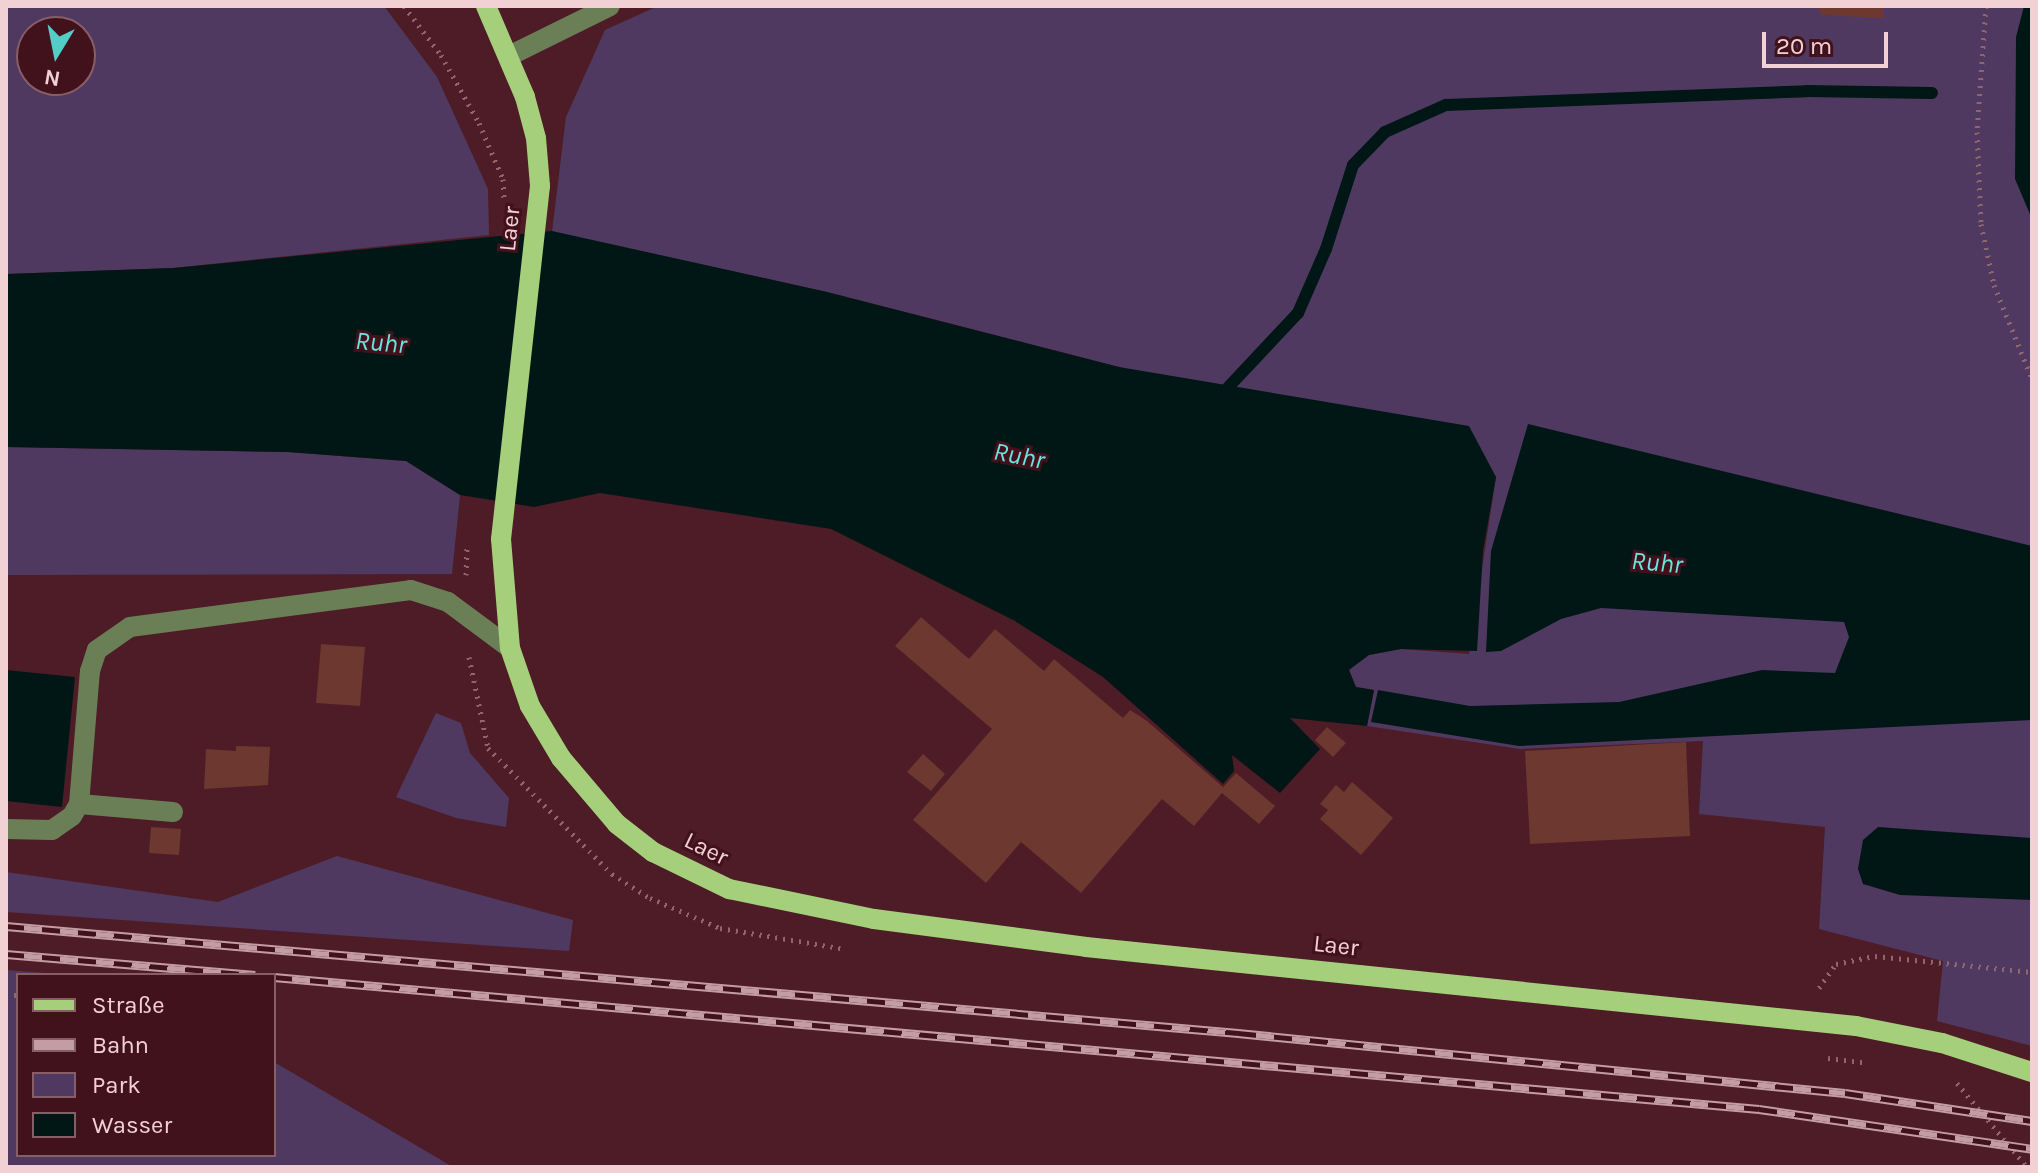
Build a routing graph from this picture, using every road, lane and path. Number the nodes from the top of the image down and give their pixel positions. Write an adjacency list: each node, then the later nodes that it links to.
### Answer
1 (404, 6): 6 (path)
2 (486, 6): 5 (main road, Laer)
3 (610, 6): 5 (street)
4 (1986, 6): 7 (path)
5 (511, 55): 8 (main road, Laer)
6 (503, 179)
7 (2032, 379)
8 (510, 648): 9 (street); 14 (main road, Laer)
9 (79, 804): 10 (street); 11 (street)
10 (173, 812)
11 (6, 829)
12 (2032, 972): 13 (path)
13 (1819, 988)
14 (2032, 1072)

